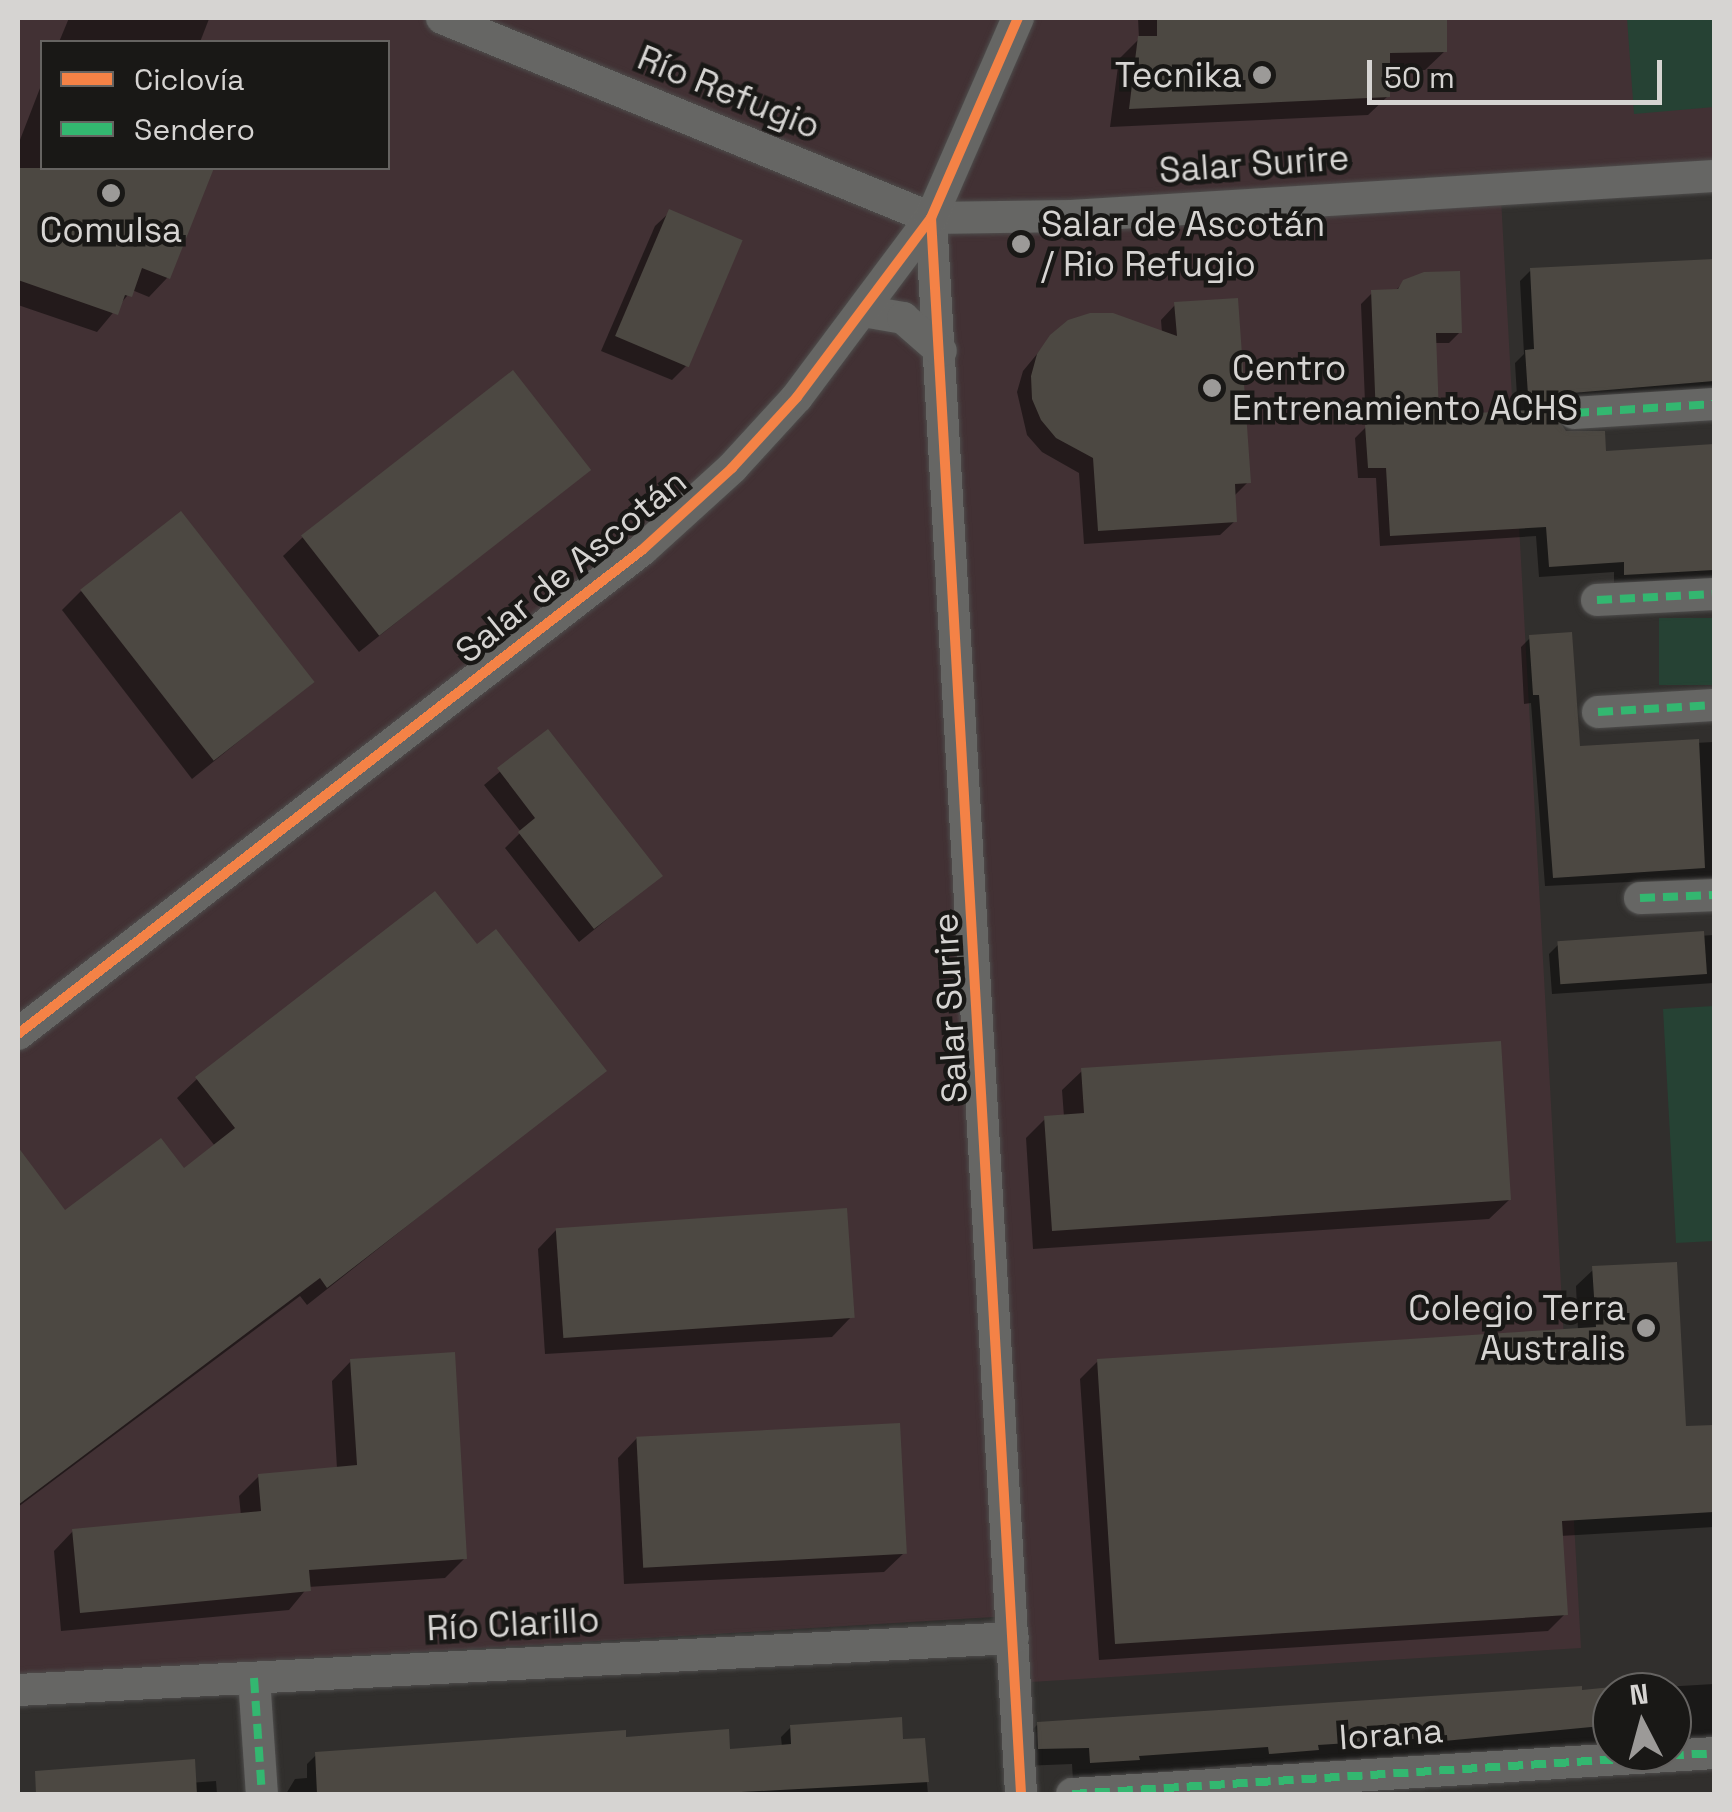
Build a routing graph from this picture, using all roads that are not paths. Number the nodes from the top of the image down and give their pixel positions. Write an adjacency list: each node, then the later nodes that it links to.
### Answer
1 (442, 18): 4 (street, Río Refugio)
2 (1018, 18): 4 (street, Salar de Ascotán)
3 (1714, 176): 4 (street, Salar Surire)
4 (931, 218): 5 (street, Salar de Ascotán); 6 (street, Salar Surire)
5 (863, 311): 6 (street); 15 (street, Salar de Ascotán)
6 (941, 350): 16 (street, Salar Surire)
7 (1714, 404): 8 (street)
8 (1574, 413)
9 (1714, 594): 10 (street)
10 (1597, 600)
11 (1714, 705): 12 (street)
12 (1598, 712)
13 (1714, 895): 14 (street)
14 (1640, 898)
15 (18, 1034)
16 (1013, 1638): 17 (street, Río Clarillo); 22 (street, Salar Surire)
17 (254, 1678): 18 (street, Río Clarillo); 21 (street)
18 (18, 1690)
19 (1714, 1753): 20 (street, Iorana)
20 (1250, 1789): 23 (street, Iorana)
21 (262, 1794)
22 (1021, 1794)
23 (1072, 1794)

